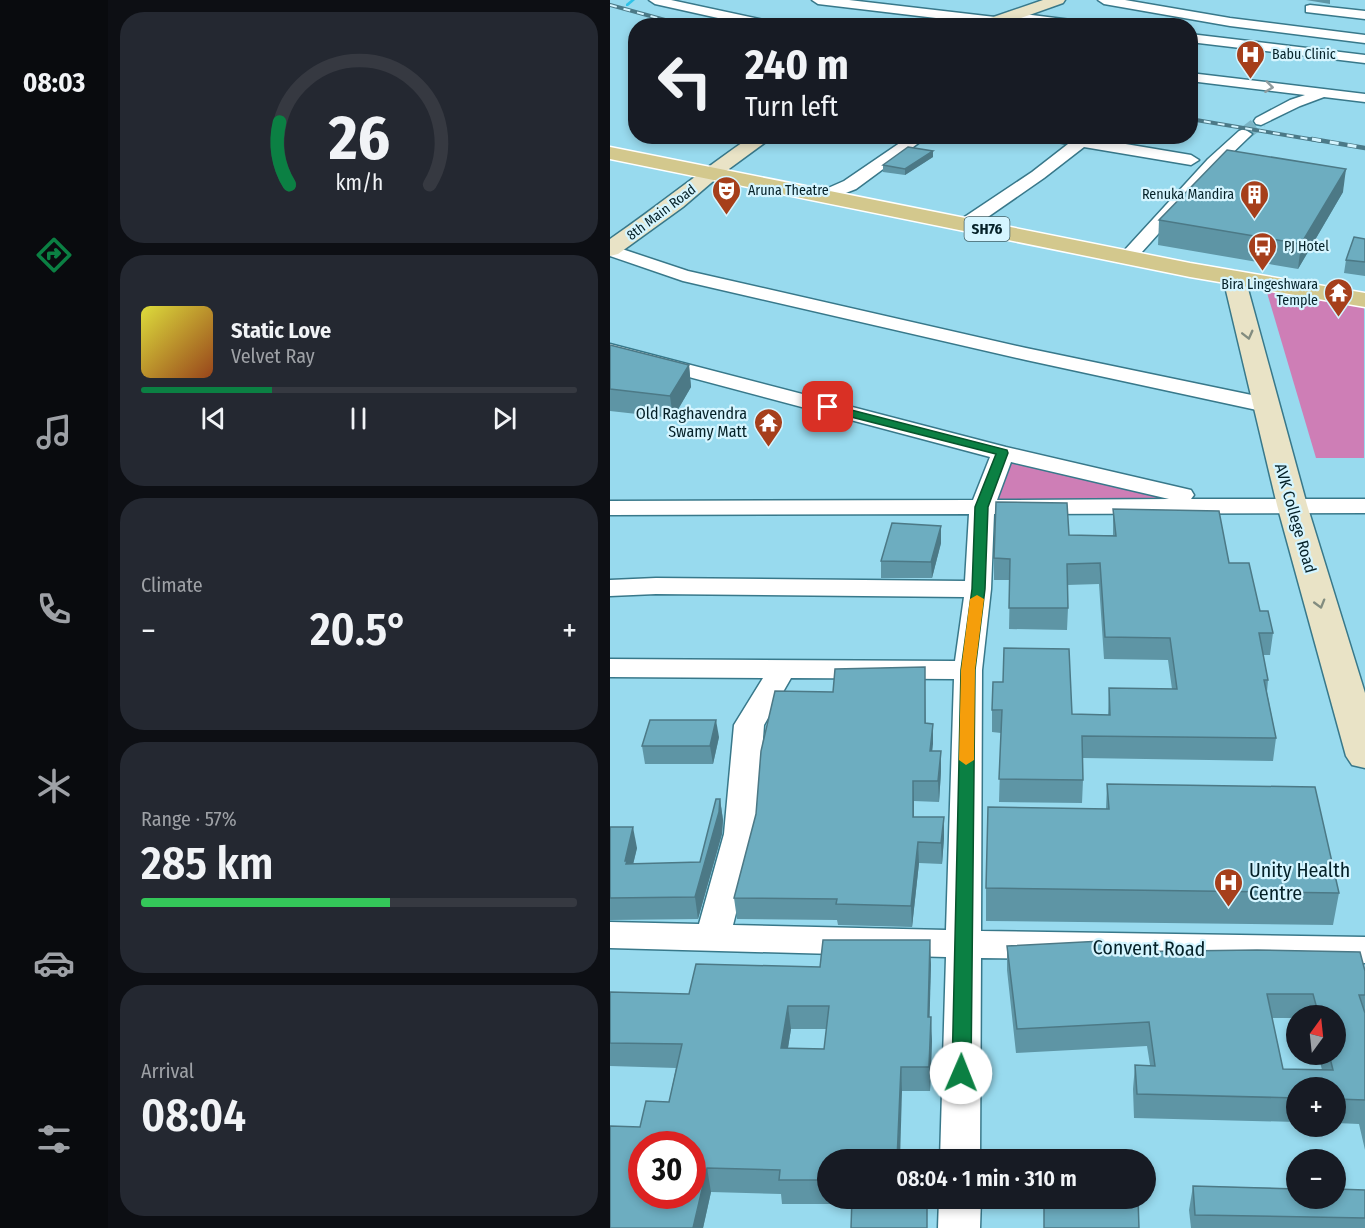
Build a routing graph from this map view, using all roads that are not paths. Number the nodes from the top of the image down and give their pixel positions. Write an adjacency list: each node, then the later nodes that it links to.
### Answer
1 (655, 0): 8 (street)
2 (818, 0): 6 (street)
3 (1058, 0): 11 (main road)
4 (1104, 0): 13 (street)
5 (1310, 9): 7 (street)
6 (921, 13): 9 (street); 10 (street)
7 (1364, 15)
8 (737, 18)
9 (916, 18)
10 (967, 18)
11 (1004, 18)
12 (1198, 39): 14 (street)
13 (1364, 39)
14 (1364, 59)
15 (1198, 78): 16 (street, one-way to 16)
16 (1322, 93): 17 (street); 18 (street)
17 (1364, 98)
18 (1261, 121)
19 (1244, 134): 30 (street)
20 (753, 144): 26 (main road, 8th Main Road)
21 (909, 144): 27 (street)
22 (1077, 144): 28 (street)
23 (1092, 144): 25 (street)
24 (610, 153): 26 (main road, SH76)
25 (1191, 160)
26 (711, 173): 27 (main road, SH76); 29 (main road, 8th Main Road)
27 (825, 196): 28 (main road, SH76)
28 (966, 225): 30 (main road, SH76)
29 (610, 250): 34 (street)
30 (1127, 258): 31 (main road, SH76)
31 (1234, 278): 32 (main road, SH76); 34 (main road, AVK College Road, one-way to 34)
32 (1364, 300)
33 (610, 350): 35 (street)
34 (1266, 405): 36 (main road, AVK College Road)
35 (1003, 453): 37 (street); 39 (street)
36 (1292, 505): 37 (street); 38 (street); 46 (main road, AVK College Road, one-way to 46)
37 (1229, 506): 39 (street)
38 (1364, 506)
39 (982, 507): 40 (street); 42 (street)
40 (610, 508)
41 (610, 588): 42 (street)
42 (978, 589): 45 (street)
43 (610, 668): 44 (street)
44 (782, 669): 45 (street); 48 (street)
45 (968, 670): 49 (street)
46 (1364, 756)
47 (610, 935): 48 (street, Convent Road)
48 (713, 938): 49 (street, Convent Road)
49 (963, 943): 50 (street, Convent Road); 51 (street)
50 (1364, 950)
51 (960, 1149)
52 (960, 1209): 53 (street)
53 (959, 1228)

